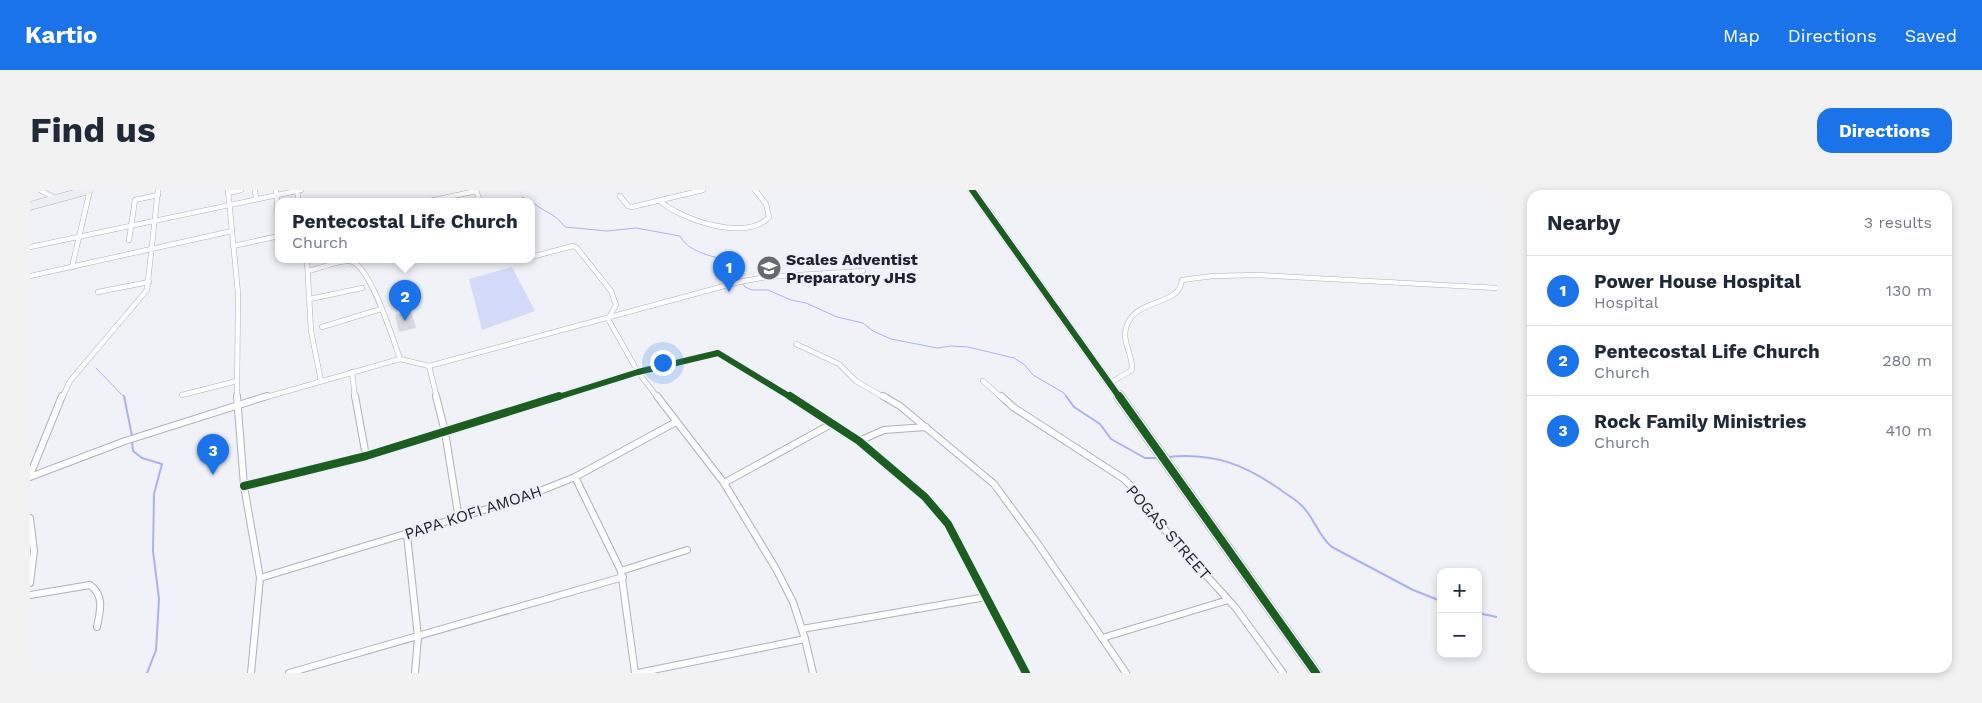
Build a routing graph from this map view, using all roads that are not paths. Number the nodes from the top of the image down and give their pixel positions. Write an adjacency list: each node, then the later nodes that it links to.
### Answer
1 (40, 190): 15 (street)
2 (90, 190): 15 (main road); 24 (street)
3 (241, 190): 11 (street)
4 (255, 190): 16 (street)
5 (299, 190): 12 (street)
6 (476, 190): 14 (street)
7 (703, 190): 17 (street)
8 (755, 190): 17 (street)
9 (972, 190): 53 (street)
10 (158, 192): 20 (street); 21 (street)
11 (228, 192): 18 (street)
12 (276, 193): 16 (street)
13 (620, 196): 17 (street)
14 (446, 198)
15 (56, 199): 19 (main road)
16 (256, 199): 18 (street)
17 (660, 201)
18 (229, 205): 20 (street); 22 (street)
19 (30, 206)
20 (155, 221): 21 (street); 28 (street)
21 (131, 226): 24 (street); 25 (street)
22 (232, 232): 26 (street); 28 (street)
23 (275, 236): 26 (street)
24 (80, 237): 27 (street); 33 (street)
25 (129, 240)
26 (233, 246): 50 (street)
27 (30, 247)
28 (153, 249): 33 (street); 37 (street)
29 (535, 256): 43 (street)
30 (308, 263): 34 (street)
31 (340, 263): 34 (street)
32 (357, 263): 42 (street)
33 (72, 267): 36 (street)
34 (309, 270): 41 (street)
35 (863, 271): 43 (street)
36 (30, 276)
37 (149, 282): 40 (street); 62 (street)
38 (362, 288): 41 (street)
39 (1497, 288): 53 (street)
40 (98, 292)
41 (310, 299): 51 (street)
42 (381, 309): 44 (street); 46 (street)
43 (608, 319): 47 (street); 49 (street)
44 (322, 327)
45 (796, 344): 58 (street)
46 (400, 359): 47 (street); 48 (street)
47 (429, 366): 59 (street)
48 (352, 372): 51 (street); 61 (street)
49 (638, 372): 56 (street); 57 (street); 59 (street)
50 (237, 381): 54 (street); 55 (street)
51 (321, 381): 55 (street)
52 (983, 381): 75 (street, POGAS STREET)
53 (1110, 383): 89 (street)
54 (182, 395)
55 (237, 405): 62 (street); 65 (street)
56 (676, 422): 63 (street, PAPA KOFI AMOAH); 64 (street)
57 (833, 423): 60 (street); 64 (street)
58 (926, 428): 60 (street); 79 (street)
59 (445, 432): 61 (street); 67 (street)
60 (859, 441): 74 (street)
61 (366, 456): 65 (street)
62 (30, 476)
63 (575, 477): 67 (street, PAPA KOFI AMOAH); 70 (street)
64 (724, 483): 77 (street)
65 (244, 486): 71 (street)
66 (30, 518): 72 (street)
67 (459, 519): 68 (street, PAPA KOFI AMOAH)
68 (407, 535): 71 (street, PAPA KOFI AMOAH); 78 (street)
69 (687, 550): 70 (street)
70 (622, 574): 78 (street); 84 (street)
71 (260, 578): 81 (street)
72 (30, 582)
73 (30, 595): 76 (street)
74 (986, 597): 77 (street); 86 (street)
75 (1228, 600): 79 (street); 88 (street, POGAS STREET)
76 (97, 627)
77 (802, 629): 80 (street)
78 (418, 637): 82 (street); 83 (street)
79 (1102, 638): 87 (street)
80 (805, 639): 84 (street); 85 (street)
81 (251, 673)
82 (288, 673)
83 (415, 673)
84 (637, 673)
85 (813, 673)
86 (1026, 673)
87 (1126, 673)
88 (1283, 673)
89 (1316, 673)

